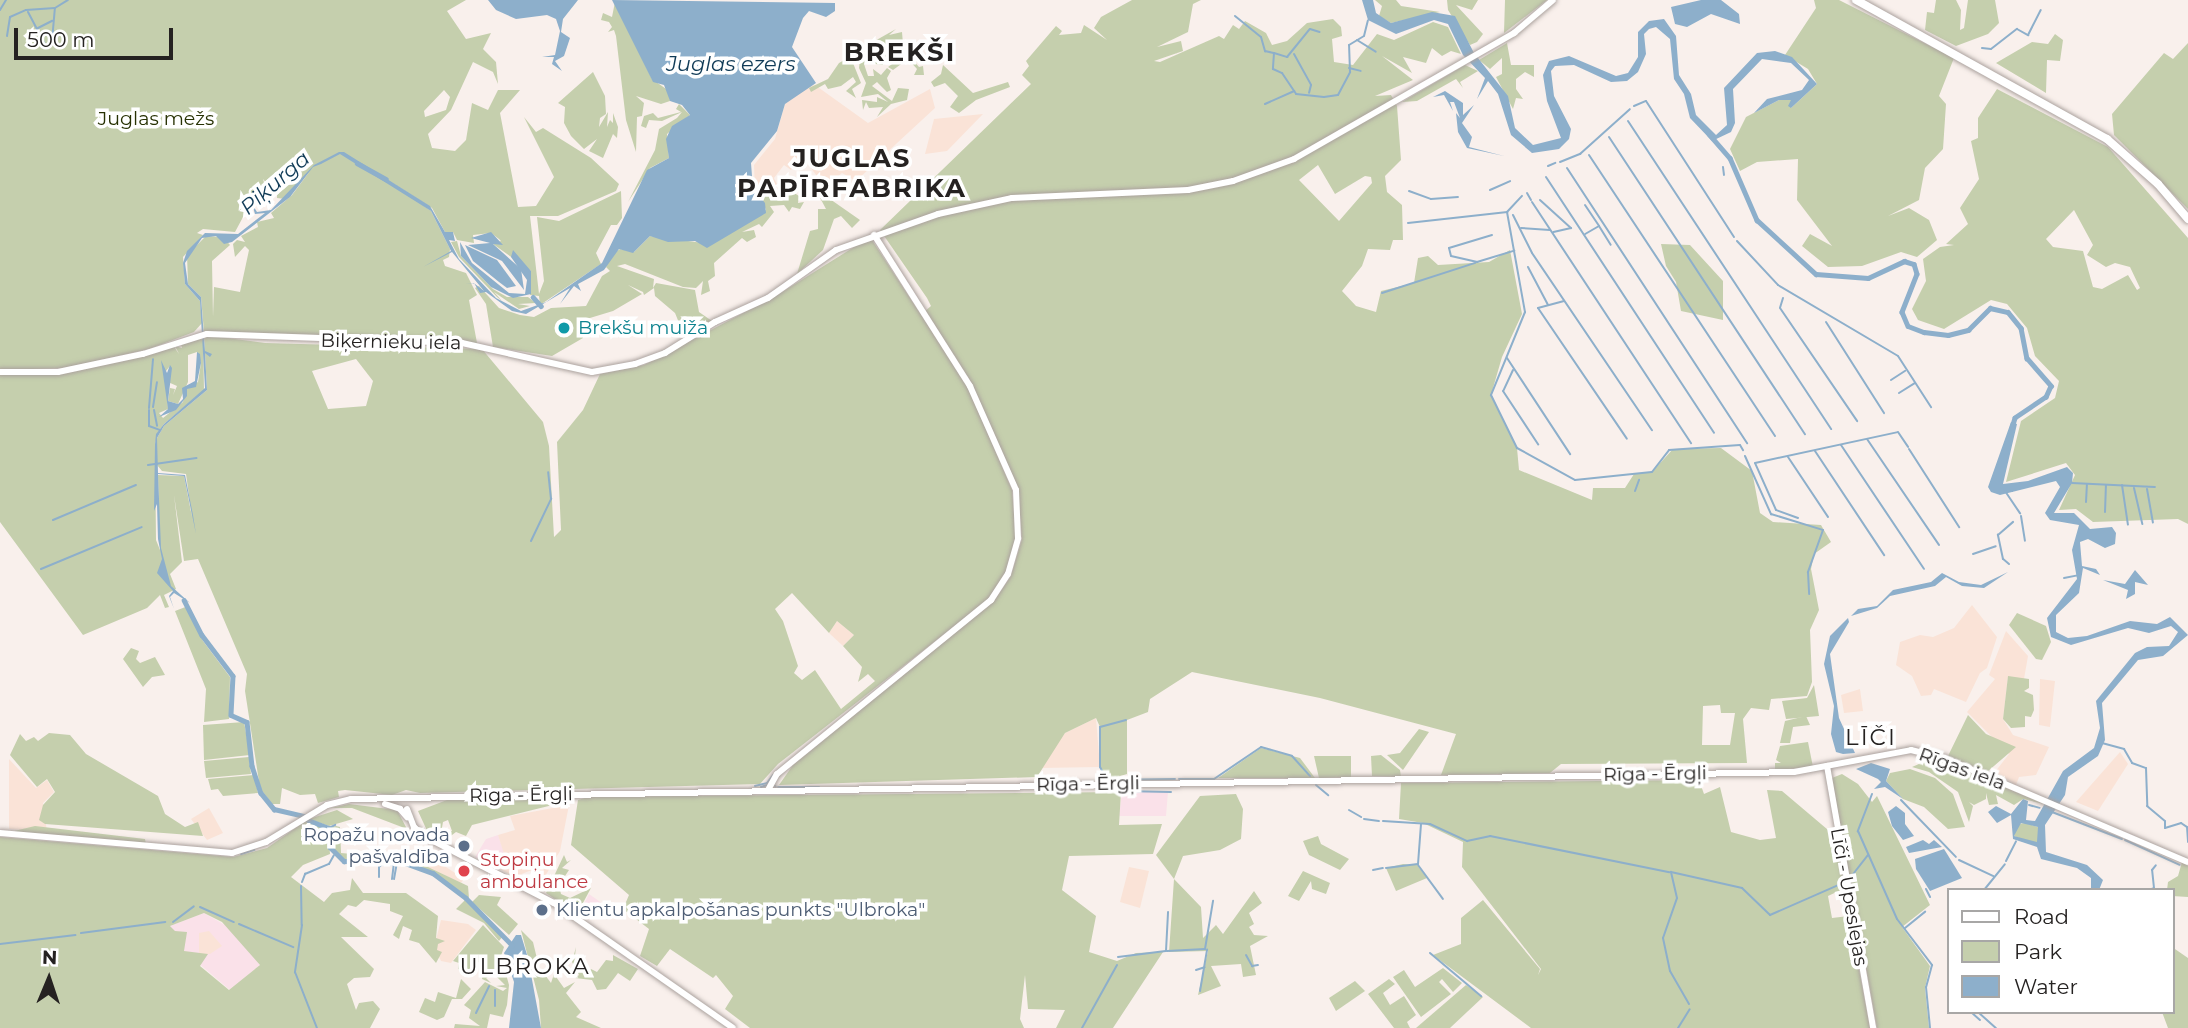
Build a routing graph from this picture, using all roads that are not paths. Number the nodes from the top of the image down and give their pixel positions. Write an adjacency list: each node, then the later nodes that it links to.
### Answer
1 (1553, 0): 4 (main road, Biķernieku iela)
2 (1856, 0): 3 (highway)
3 (2188, 219)
4 (874, 235): 5 (main road, Biķernieku iela); 8 (main road)
5 (0, 372)
6 (1827, 766): 7 (main road, Rīgas iela); 15 (main road, Rīgas iela); 17 (main road, Līči - Upeslejas)
7 (1718, 773): 8 (main road, Rīga - Ērgļi)
8 (770, 790): 10 (main road, Rīga - Ērgļi)
9 (449, 796): 10 (main road, Rīga - Ērgļi); 11 (main road); 12 (main road, Rīga - Ērgļi)
10 (457, 796): 12 (main road, Rīga - Ērgļi)
11 (362, 801): 12 (main road, Rīga - Ērgļi); 13 (main road); 14 (main road, Rīga - Ērgļi)
12 (408, 805): 13 (main road)
13 (415, 828): 16 (main road)
14 (0, 833)
15 (2188, 862)
16 (733, 1028)
17 (1873, 1028)

